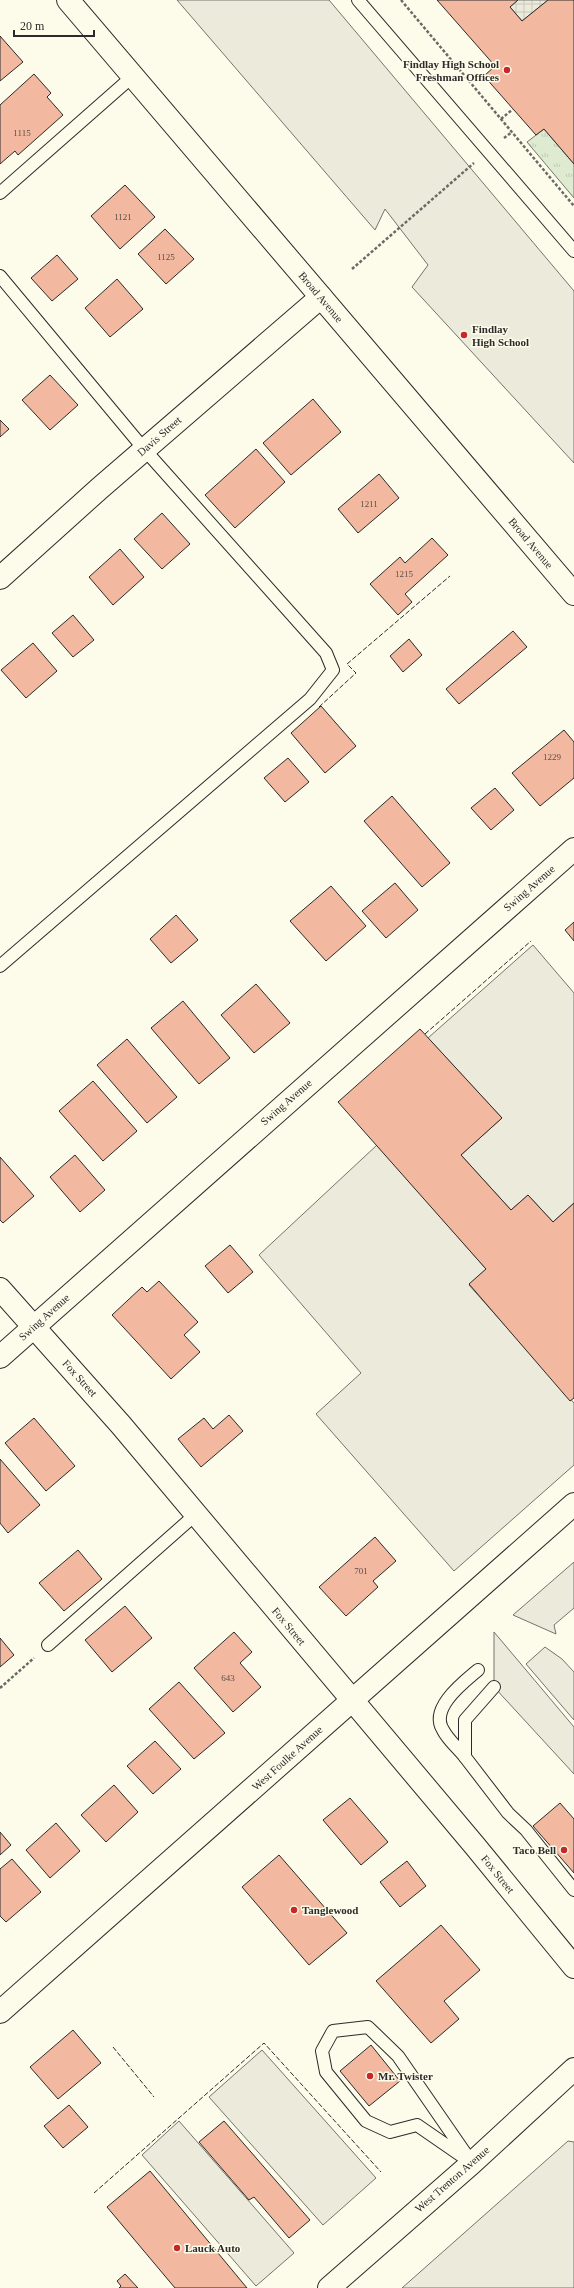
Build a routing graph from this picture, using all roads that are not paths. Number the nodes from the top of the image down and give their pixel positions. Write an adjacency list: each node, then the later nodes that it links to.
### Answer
1 (68, 0): 3 (street, Broad Avenue)
2 (358, 0): 5 (lane)
3 (133, 76): 4 (lane); 7 (street, Broad Avenue)
4 (0, 193)
5 (574, 251)
6 (0, 276): 8 (lane)
7 (321, 297): 8 (street, Davis Street); 10 (street, Broad Avenue)
8 (144, 449): 9 (street, Davis Street); 12 (lane)
9 (0, 578)
10 (574, 594)
11 (574, 849): 14 (street, Swing Avenue)
12 (0, 966)
13 (0, 1288): 14 (street, Fox Street)
14 (34, 1326): 15 (street, Swing Avenue); 17 (street, Fox Street)
15 (0, 1356)
16 (574, 1504): 21 (street, West Foulke Avenue)
17 (195, 1515): 18 (lane); 21 (street, Fox Street)
18 (48, 1645)
19 (478, 1670): 22 (lane)
20 (494, 1686): 22 (lane)
21 (352, 1701): 24 (street, Fox Street); 25 (street, West Foulke Avenue)
22 (465, 1757): 23 (lane)
23 (574, 1890)
24 (574, 1967)
25 (0, 2012)
26 (574, 2069): 27 (street, West Trenton Avenue)
27 (472, 2163): 27 (lane); 28 (street, West Trenton Avenue)
28 (329, 2288)

